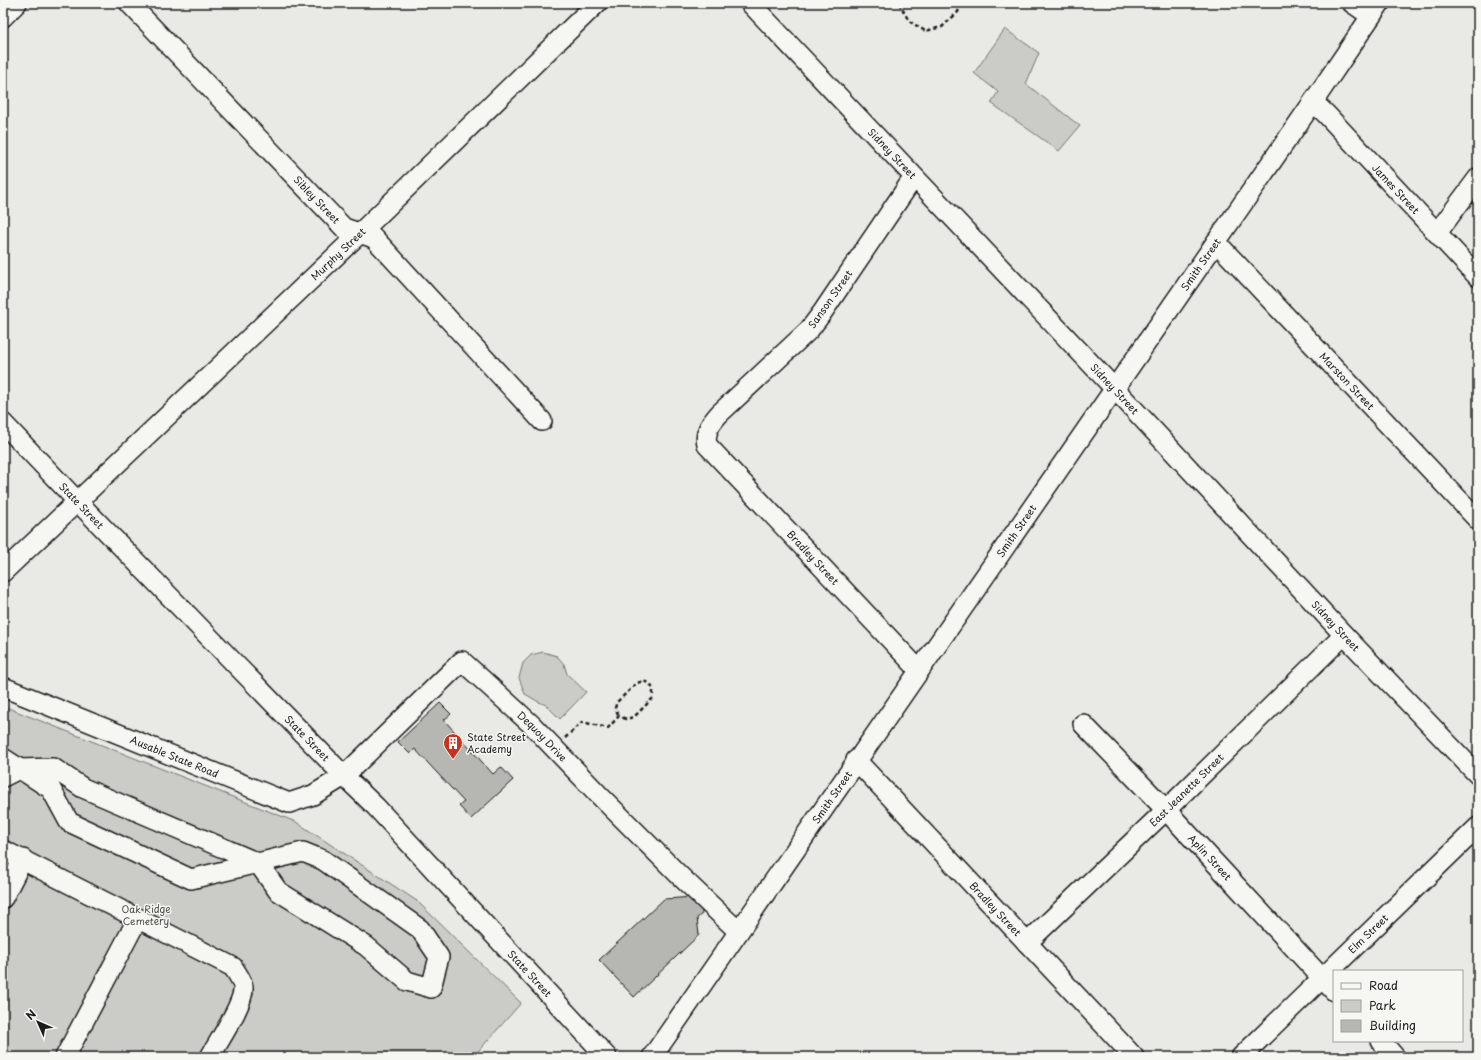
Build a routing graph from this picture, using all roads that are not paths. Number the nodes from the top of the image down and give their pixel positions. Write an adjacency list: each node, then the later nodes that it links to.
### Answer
1 (17, 3): 7 (street)
2 (129, 3): 12 (street, Sibley Street)
3 (597, 3): 12 (street, Murphy Street)
4 (750, 3): 9 (street, Sidney Street)
5 (1352, 3): 6 (street)
6 (1376, 9): 8 (street, Smith Street)
7 (3, 17)
8 (1313, 102): 11 (street, James Street); 13 (street, Smith Street)
9 (914, 177): 15 (street, Sidney Street); 18 (street, Sanson Street)
10 (1478, 178): 11 (street)
11 (1437, 233): 14 (street, James Street)
12 (359, 234): 16 (street, Sibley Street); 19 (street, Murphy Street)
13 (1216, 242): 15 (street, Smith Street); 20 (street, Marston Street)
14 (1478, 277)
15 (1114, 388): 22 (street, Sidney Street); 23 (street, Smith Street)
16 (542, 420)
17 (3, 422): 19 (street, State Street)
18 (707, 445): 23 (street, Bradley Street)
19 (78, 502): 21 (street, Murphy Street); 30 (street, State Street)
20 (1478, 520)
21 (3, 572)
22 (1344, 635): 29 (street, Sidney Street); 31 (street, East Jeanette Street)
23 (919, 670): 27 (street, Smith Street)
24 (3, 687): 30 (street, Ausable State Road)
25 (1083, 724): 31 (street, Aplin Street)
26 (3, 758): 28 (street)
27 (856, 760): 38 (street, Smith Street); 39 (street, Bradley Street)
28 (11, 773): 35 (street); 35 (street)
29 (1478, 775)
30 (344, 776): 38 (street, Dequoy Drive); 45 (street, State Street)
31 (1166, 810): 39 (street, East Jeanette Street); 41 (street, Aplin Street)
32 (1478, 827): 40 (street, Elm Street)
33 (3, 850): 34 (street)
34 (23, 859): 36 (street); 37 (street)
35 (258, 863): 35 (street)
36 (3, 898)
37 (138, 918): 43 (street); 44 (street)
38 (738, 931): 46 (street, Smith Street)
39 (1027, 943): 47 (street, Bradley Street)
40 (1341, 970)
41 (1328, 984): 48 (street, Elm Street)
42 (1381, 1042): 49 (street)
43 (65, 1057)
44 (210, 1057)
45 (606, 1057)
46 (652, 1057)
47 (1134, 1057)
48 (1241, 1057)
49 (1396, 1057)

